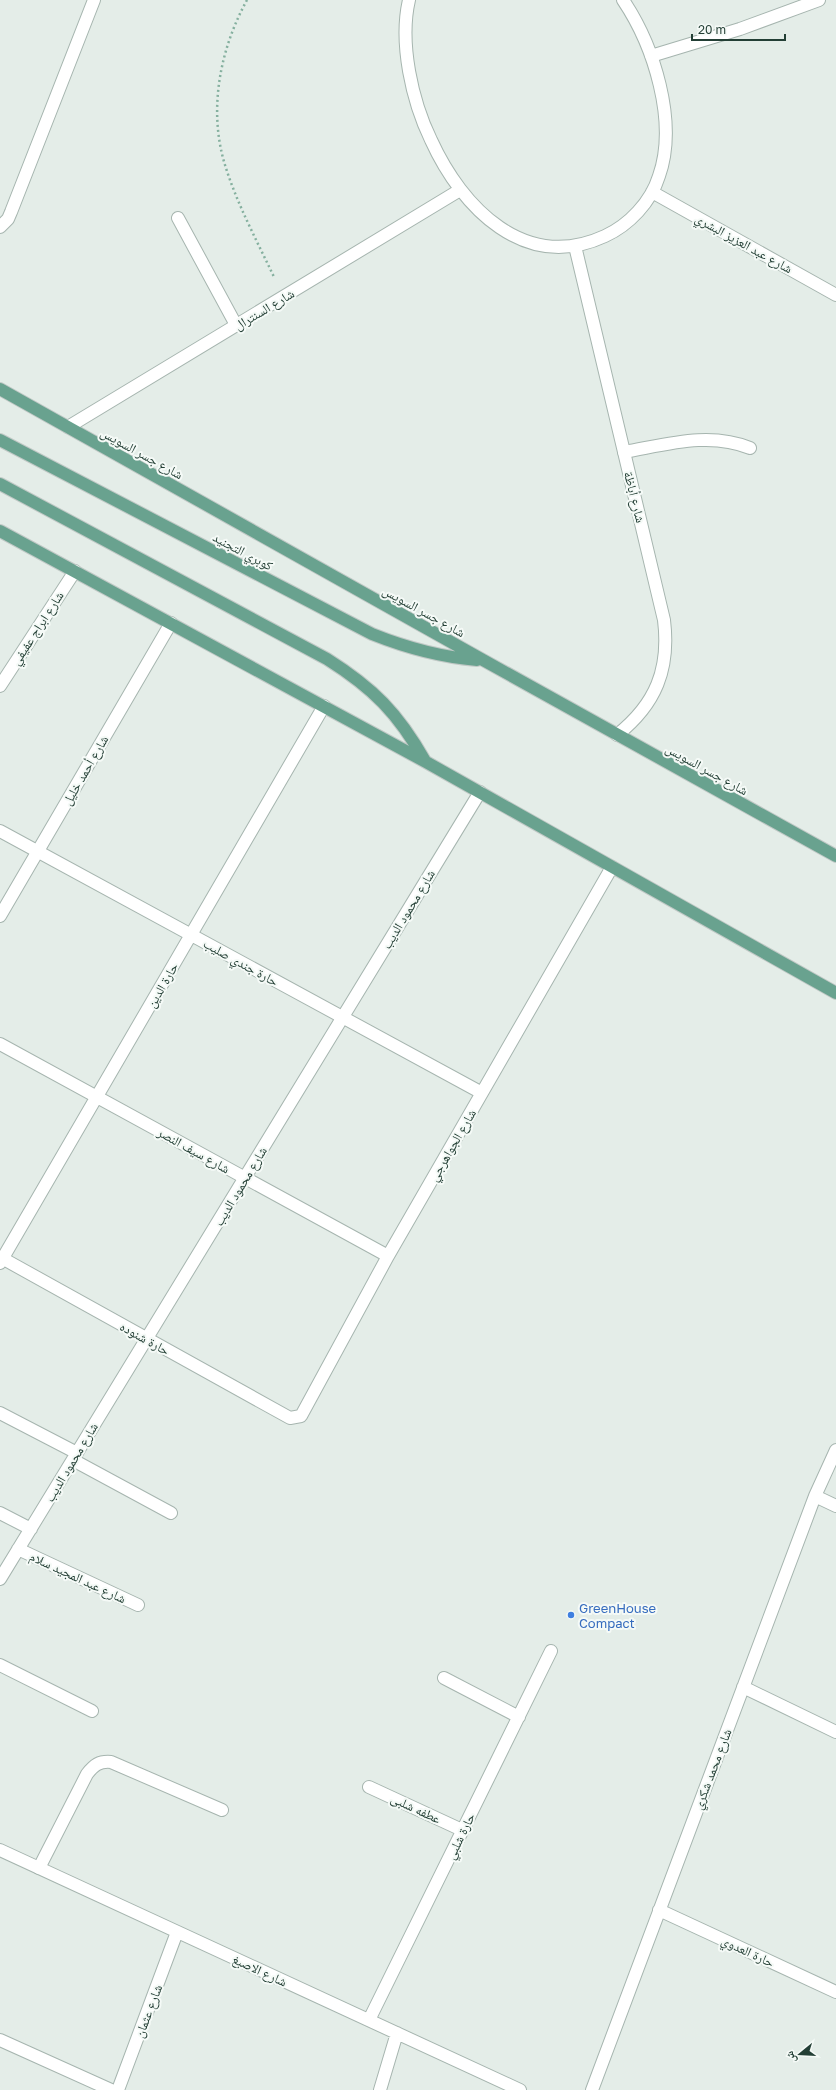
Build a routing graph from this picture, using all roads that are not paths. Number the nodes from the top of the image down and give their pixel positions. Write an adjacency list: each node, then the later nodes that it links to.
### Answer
1 (94, 0): 9 (street)
2 (409, 0): 6 (street)
3 (623, 0): 5 (street)
4 (819, 0): 5 (street)
5 (651, 56): 7 (street)
6 (460, 190): 10 (street); 12 (street, شارع السنترال)
7 (652, 192): 10 (street); 11 (street, شارع عبد العزيز البشري)
8 (178, 218): 12 (street)
9 (0, 227)
10 (575, 246): 17 (street, شارع أباظة)
11 (836, 295)
12 (236, 325): 14 (street, شارع السنترال)
13 (0, 389): 14 (main road, شارع جسر السويس)
14 (68, 427): 22 (main road, شارع جسر السويس)
15 (0, 440): 22 (main road, كوبري التجنيد)
16 (750, 448): 17 (street)
17 (624, 452): 25 (street, شارع أباظة)
18 (0, 484): 26 (main road)
19 (0, 531): 20 (main road)
20 (75, 571): 21 (main road); 23 (street, شارع ابراج عفيفي)
21 (170, 623): 24 (main road); 29 (street, شارع أحمد خليل)
22 (483, 660): 25 (main road, شارع جسر السويس)
23 (0, 686)
24 (324, 706): 26 (main road); 33 (street, حارة الدين)
25 (617, 735): 30 (main road, شارع جسر السويس)
26 (426, 762): 27 (main road)
27 (480, 792): 31 (main road); 35 (street, شارع محمود الديب)
28 (0, 831): 29 (street, حارة جندي صليب)
29 (37, 852): 32 (street, شارع أحمد خليل); 33 (street, حارة جندي صليب)
30 (836, 856)
31 (612, 867): 34 (main road); 37 (street, شارع الجواهرجي)
32 (0, 916)
33 (191, 935): 35 (street, حارة جندي صليب); 38 (street, حارة الدين)
34 (836, 993)
35 (342, 1018): 37 (street, حارة جندي صليب); 39 (street, شارع محمود الديب)
36 (0, 1044): 38 (street, شارع سيف النصر)
37 (482, 1093): 40 (street, شارع الجواهرجي)
38 (97, 1097): 39 (street, شارع سيف النصر); 41 (street, حارة الدين)
39 (244, 1178): 40 (street, شارع سيف النصر); 42 (street, شارع محمود الديب)
40 (388, 1256): 44 (street, شارع الجواهرجي)
41 (1, 1260): 42 (street, حارة شنوده)
42 (147, 1339): 44 (street, حارة شنوده); 46 (street, شارع محمود الديب)
43 (0, 1412): 46 (street)
44 (290, 1418)
45 (836, 1450): 47 (street, شارع محمد شكري)
46 (75, 1457): 50 (street); 51 (street, شارع محمود الديب)
47 (815, 1496): 48 (street); 58 (street, شارع محمد شكري)
48 (836, 1506)
49 (0, 1513): 51 (street)
50 (171, 1513)
51 (31, 1529): 52 (street, شارع محمود الديب)
52 (18, 1549): 53 (street, شارع محمود الديب); 54 (street, شارع عبد المجيد سلام)
53 (0, 1579)
54 (138, 1605)
55 (551, 1651): 60 (street, حارة شلبي)
56 (0, 1664): 59 (street)
57 (444, 1678): 60 (street)
58 (743, 1687): 61 (street); 67 (street, شارع محمد شكري)
59 (92, 1711)
60 (519, 1717): 64 (street, حارة شلبي)
61 (836, 1732)
62 (369, 1787): 64 (street, عطفه شلبى)
63 (222, 1810): 66 (street)
64 (462, 1830): 70 (street, حارة شلبي)
65 (0, 1850): 66 (street, شارع الاصبغ)
66 (39, 1868): 68 (street, شارع الاصبغ)
67 (659, 1910): 69 (street, حارة العدوي); 77 (street, شارع محمد شكري)
68 (177, 1932): 70 (street, شارع الاصبغ); 74 (street, شارع عثمان)
69 (836, 1992)
70 (369, 2020): 71 (street, شارع الاصبغ)
71 (396, 2033): 75 (street); 76 (street, شارع الاصبغ)
72 (0, 2040): 73 (street)
73 (111, 2090)
74 (118, 2090)
75 (380, 2090)
76 (520, 2090)
77 (592, 2090)

